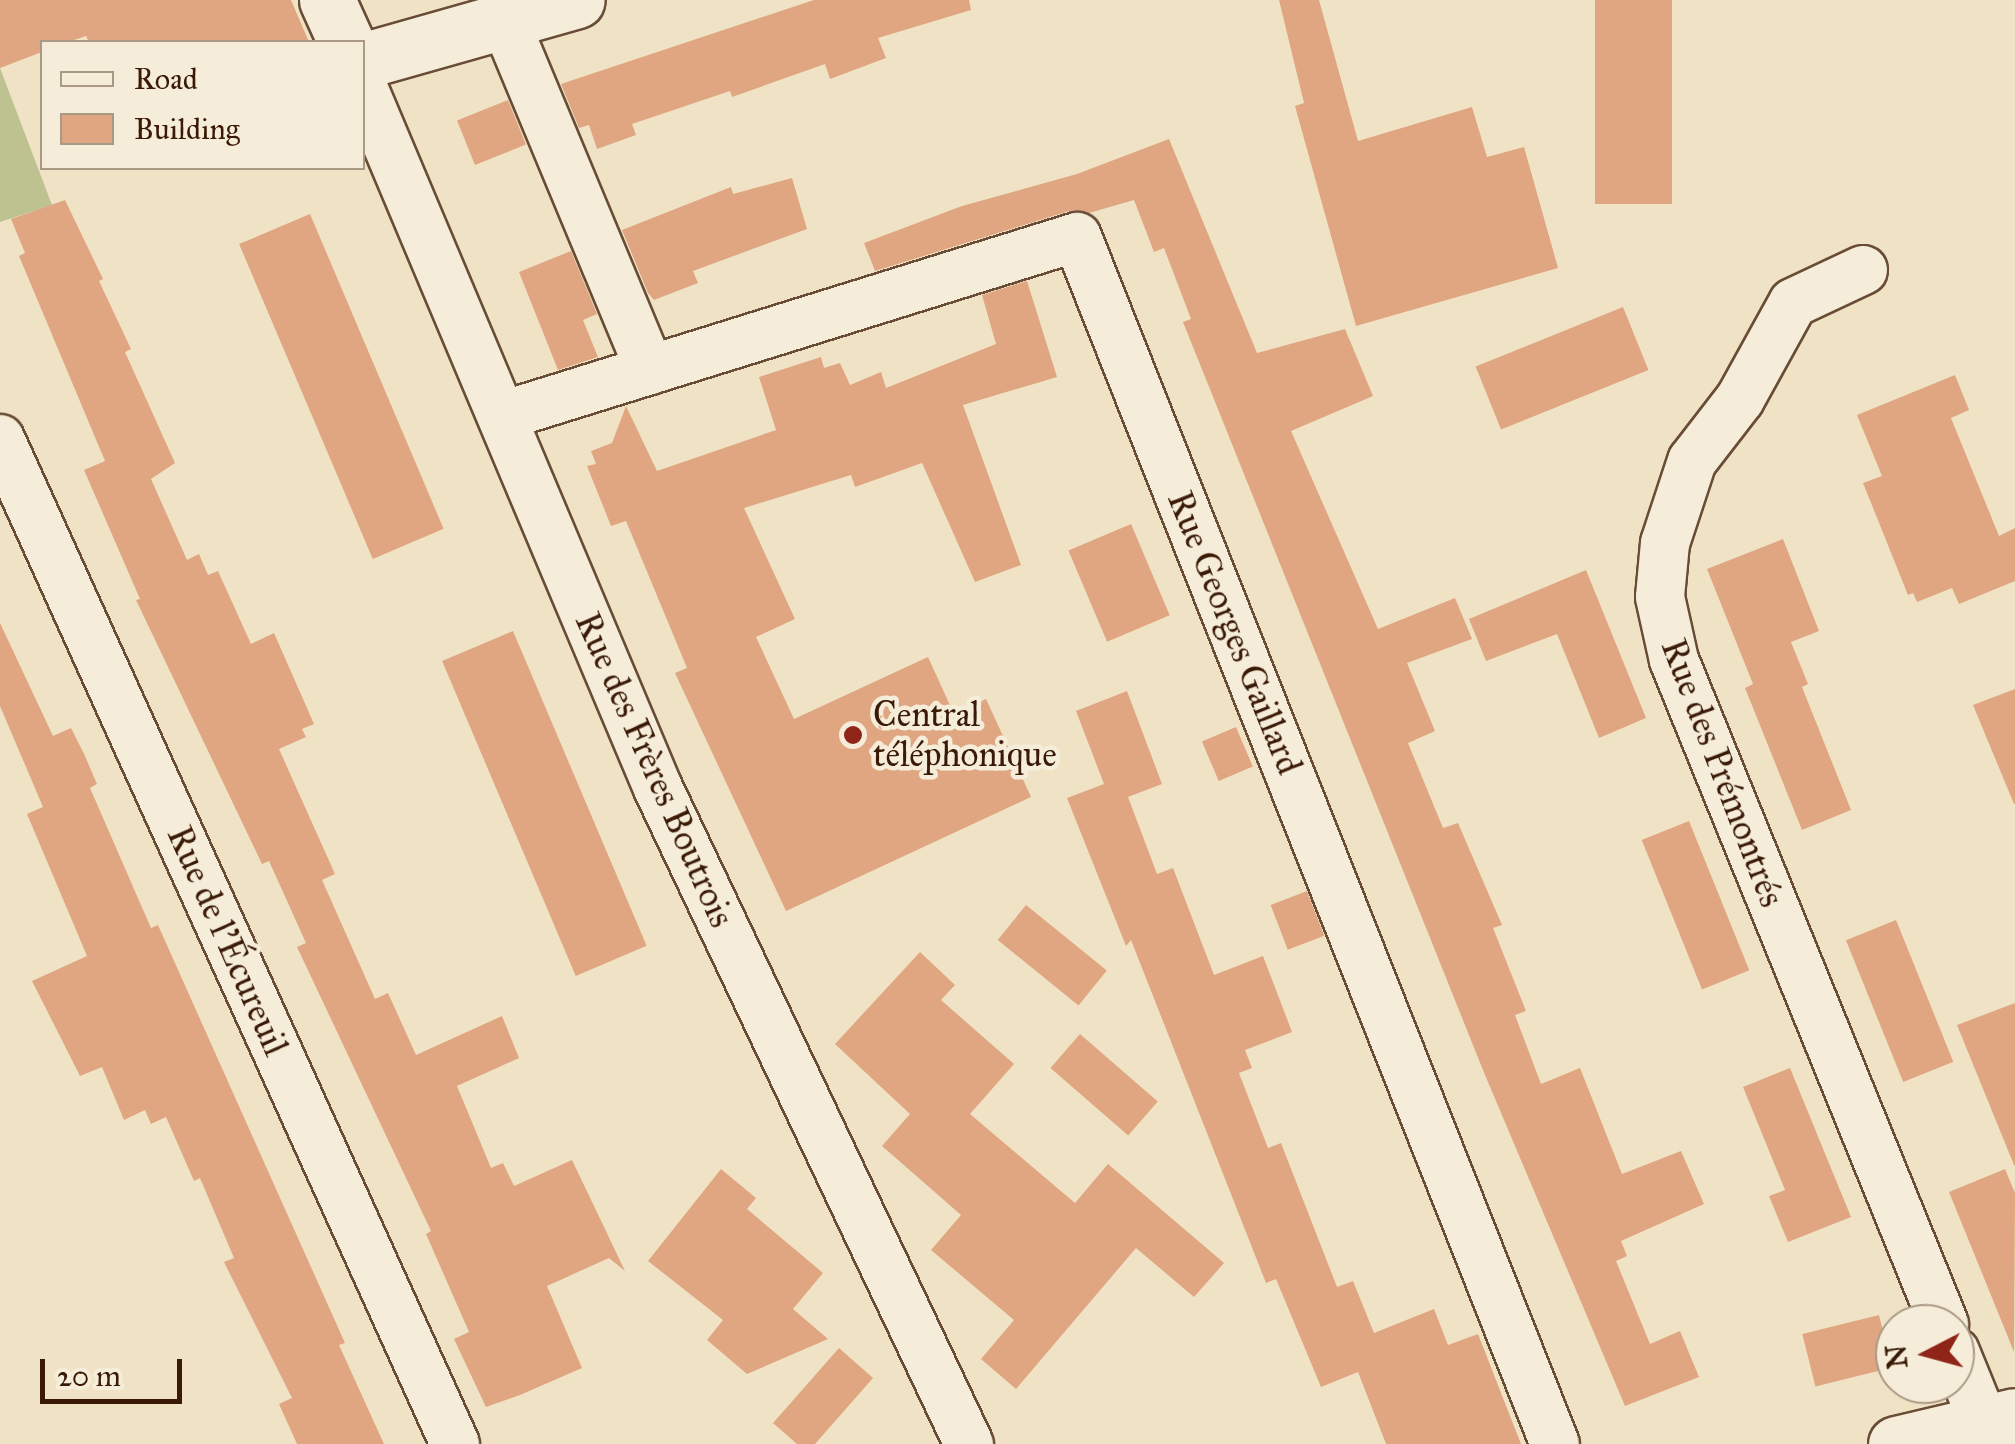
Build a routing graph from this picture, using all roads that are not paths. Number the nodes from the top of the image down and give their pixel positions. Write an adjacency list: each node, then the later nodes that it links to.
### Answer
1 (328, 0): 4 (street)
2 (578, 0): 3 (street)
3 (506, 24): 5 (street); 8 (street)
4 (345, 40)
5 (365, 61)
6 (365, 92): 9 (street, Rue des Frères Boutrois)
7 (1863, 270): 11 (street, Rue des Prémontrés)
8 (650, 370): 9 (street, Rue Georges Gaillard); 16 (street, Rue Georges Gaillard)
9 (502, 416): 15 (street, Rue des Frères Boutrois)
10 (0, 439): 14 (street, Rue de l'Écureuil)
11 (1936, 1304)
12 (1975, 1383): 13 (street)
13 (1999, 1420): 17 (street)
14 (455, 1444)
15 (968, 1444)
16 (1555, 1444)
17 (1896, 1444)

